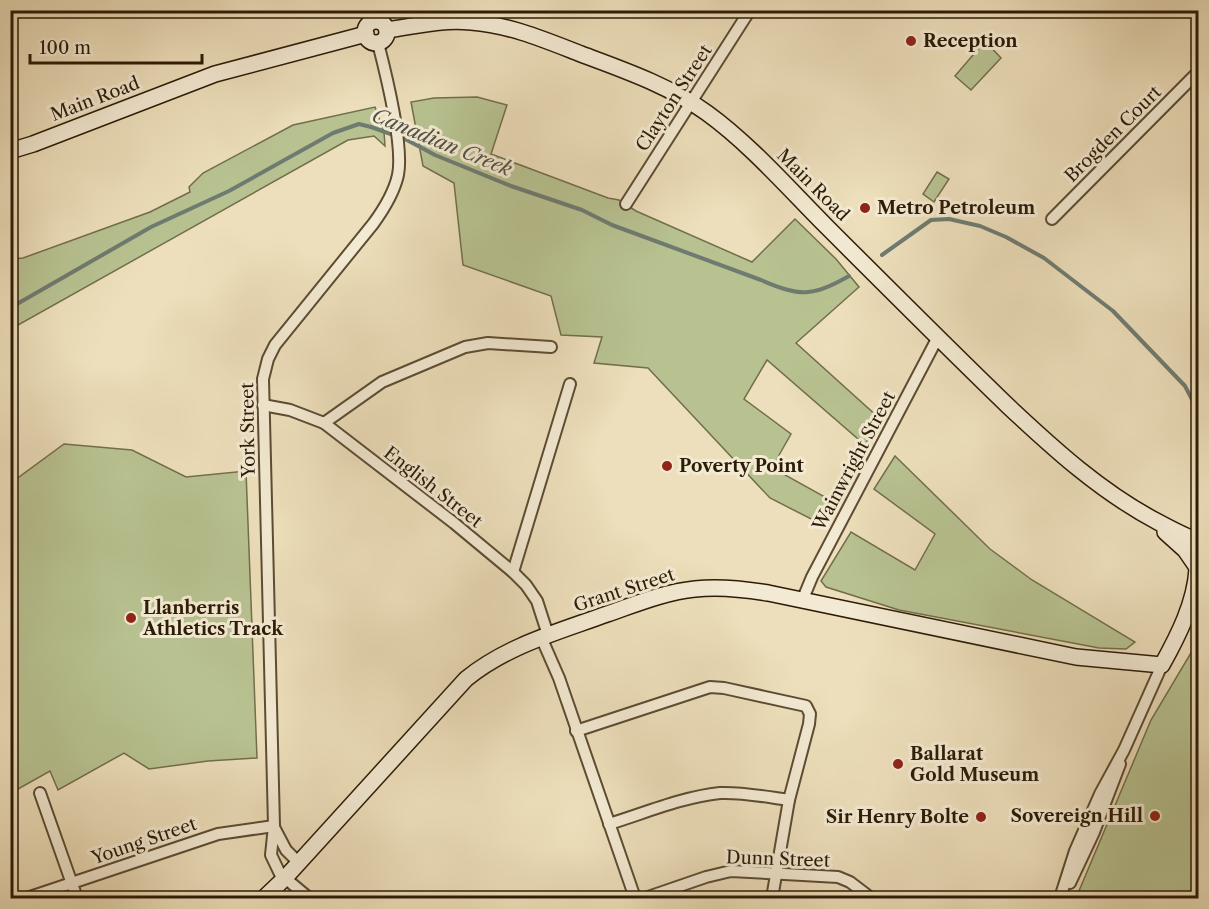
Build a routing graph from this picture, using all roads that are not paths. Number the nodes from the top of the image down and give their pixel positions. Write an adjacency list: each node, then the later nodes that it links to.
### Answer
1 (750, 10): 4 (street, Clayton Street)
2 (375, 28): 4 (main road, Main Road); 5 (main road, Main Road); 11 (street, York Street)
3 (1198, 72): 7 (street, Brogden Court)
4 (690, 102): 6 (street, Clayton Street); 8 (main road, Main Road)
5 (10, 151)
6 (626, 204)
7 (1052, 219)
8 (938, 338): 13 (main road, Main Road); 17 (street, Wainwright Street)
9 (551, 346): 12 (street)
10 (570, 384): 16 (street)
11 (262, 405): 12 (street, English Street); 25 (street, York Street)
12 (324, 423): 16 (street, English Street)
13 (1141, 513): 14 (main road, Main Road); 15 (main road, Main Road)
14 (1198, 541)
15 (1198, 565): 20 (main road)
16 (513, 572): 19 (street, English Street)
17 (802, 602): 19 (main road, Grant Street); 20 (main road, Grant Street)
18 (1198, 609): 20 (main road)
19 (545, 636): 21 (street, English Street); 26 (main road, Grant Street)
20 (1164, 662): 38 (street)
21 (576, 730): 23 (street); 24 (street, English Street)
22 (40, 793): 29 (street)
23 (789, 800): 24 (street); 27 (street)
24 (609, 824): 34 (street, English Street)
25 (274, 826): 26 (street, York Street); 28 (street, York Street); 29 (street, Young Street)
26 (299, 863): 28 (main road, Grant Street)
27 (778, 873): 35 (street, Dunn Street); 36 (street); 37 (street, Dunn Street)
28 (284, 879): 32 (main road, Grant Street); 33 (street)
29 (72, 883): 30 (street, Young Street); 31 (street)
30 (27, 898)
31 (77, 898)
32 (264, 898)
33 (309, 898)
34 (635, 898)
35 (645, 898)
36 (772, 898)
37 (871, 898)
38 (1060, 898)

